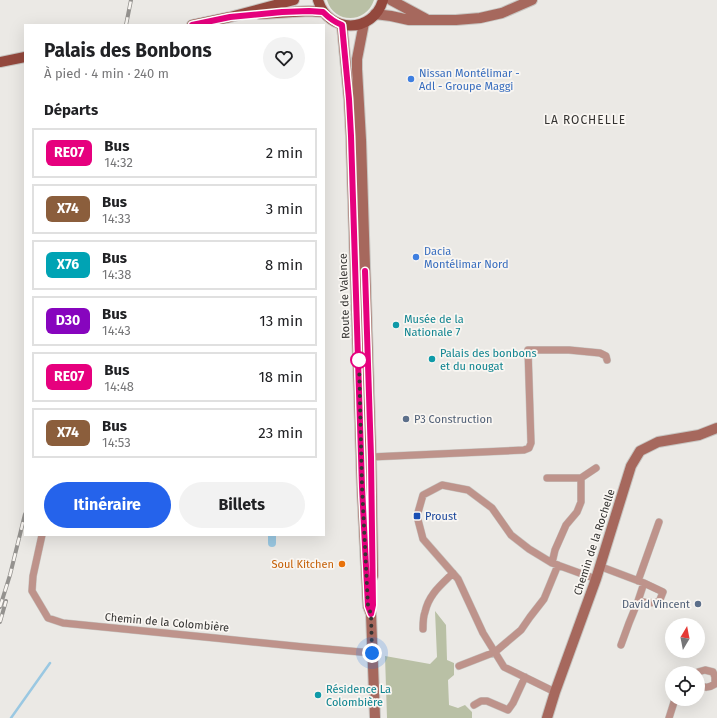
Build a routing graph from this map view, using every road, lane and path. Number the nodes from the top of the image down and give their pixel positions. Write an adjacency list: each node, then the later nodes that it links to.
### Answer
1 (318, 0): 6 (main road)
2 (383, 0): 7 (main road)
3 (391, 0): 9 (main road)
4 (532, 0): 9 (main road)
5 (290, 1): 8 (main road)
6 (323, 12): 8 (main road); 12 (main road)
7 (376, 14): 9 (main road); 10 (main road)
8 (230, 17): 11 (main road)
9 (428, 20)
10 (364, 23): 12 (main road); 17 (main road, Route de Valence)
11 (197, 24)
12 (342, 25): 29 (main road, Route de Valence)
13 (24, 57): 14 (main road)
14 (0, 62)
15 (606, 360): 17 (street)
16 (717, 428): 24 (main road, Chemin de la Rochelle)
17 (371, 457): 29 (main road, Route de Valence)
18 (596, 468): 20 (street)
19 (547, 478): 20 (street)
20 (581, 478): 23 (street)
21 (659, 522): 27 (street)
22 (42, 536): 33 (street, Chemin de la Colombière)
23 (555, 564): 25 (street); 26 (street); 32 (street)
24 (600, 566): 26 (main road, Chemin de la Rochelle); 27 (street)
25 (453, 573): 30 (street); 32 (street)
26 (596, 578): 38 (main road, Chemin de la Rochelle)
27 (641, 582): 28 (street); 28 (street)
28 (638, 601): 31 (street)
29 (371, 614): 33 (main road, Route de Valence)
30 (423, 629)
31 (621, 645)
32 (495, 652): 34 (street); 36 (street)
33 (372, 653): 41 (main road, Route de Valence)
34 (459, 666)
35 (705, 670): 37 (street)
36 (525, 677): 38 (street); 39 (street)
37 (705, 688)
38 (555, 692): 42 (main road, Chemin de la Rochelle)
39 (474, 705)
40 (673, 706): 43 (street)
41 (374, 718)
42 (547, 718)
43 (669, 718)

